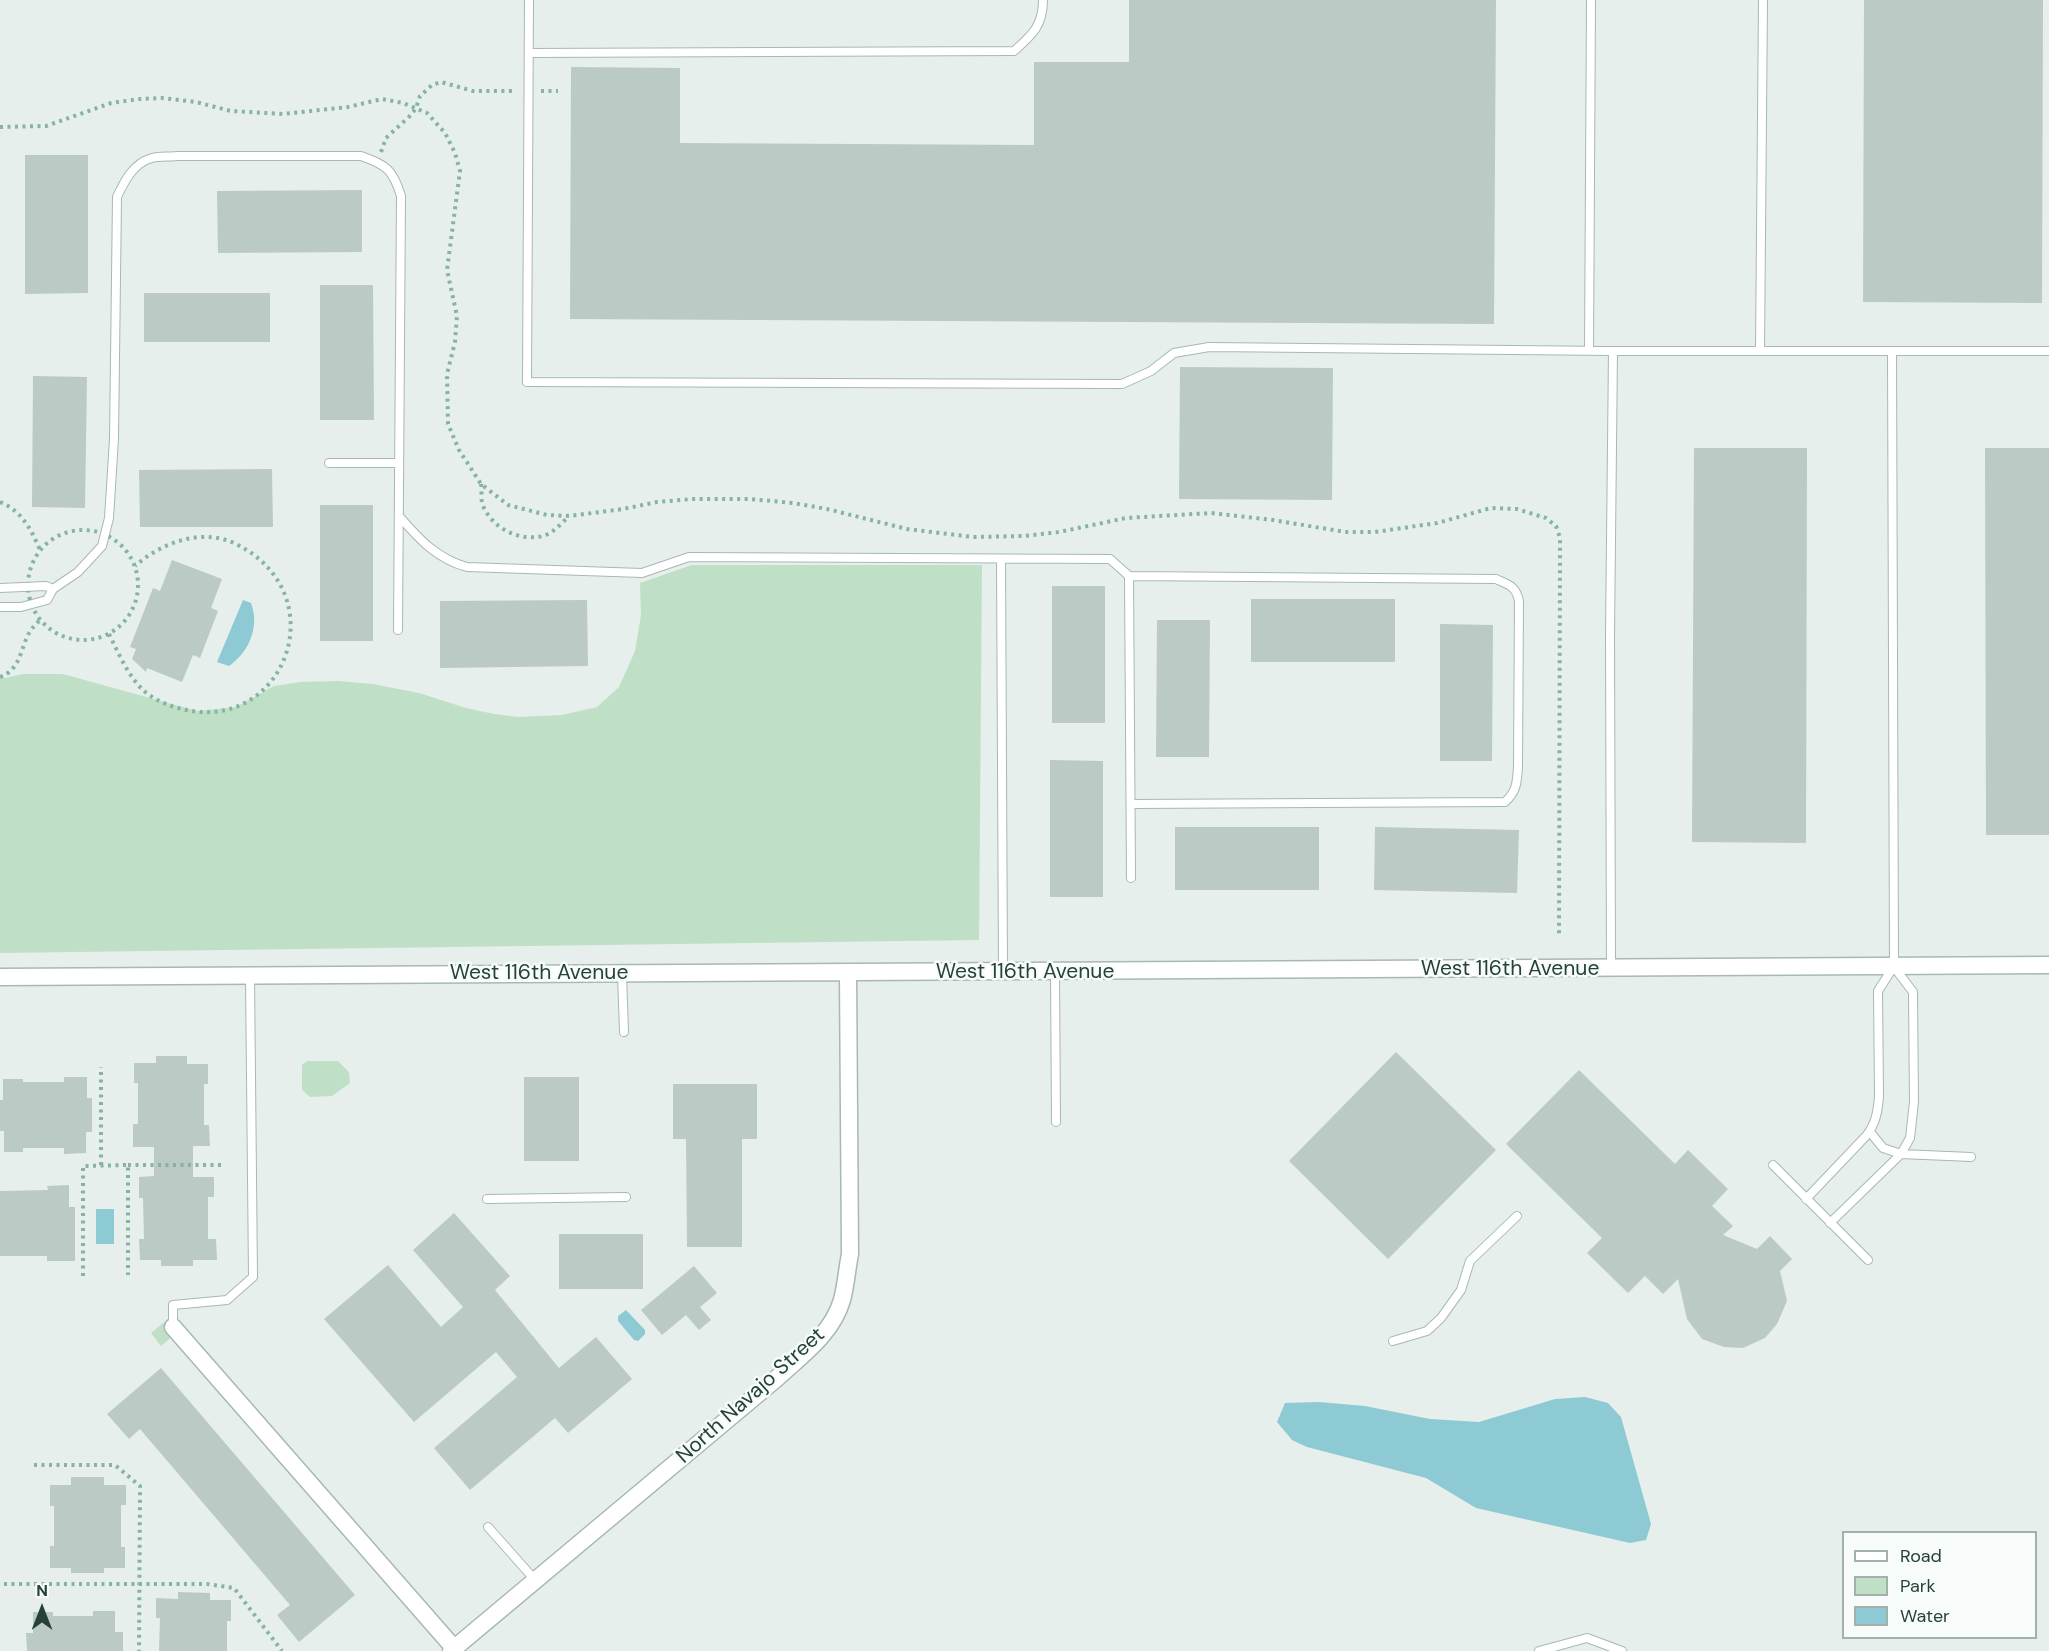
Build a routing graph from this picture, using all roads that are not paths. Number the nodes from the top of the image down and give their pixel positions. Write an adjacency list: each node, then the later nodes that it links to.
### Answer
1 (529, 0): 5 (lane)
2 (1043, 0): 5 (lane)
3 (1591, 0): 6 (lane)
4 (1763, 0): 8 (lane)
5 (529, 53): 6 (lane)
6 (1589, 350): 7 (lane)
7 (1612, 351): 8 (lane); 24 (lane)
8 (1760, 351): 9 (lane)
9 (1892, 351): 10 (lane); 23 (lane)
10 (2049, 351)
11 (329, 463): 12 (lane)
12 (399, 463): 13 (lane); 17 (lane)
13 (399, 516): 14 (lane); 19 (lane)
14 (1001, 559): 15 (lane); 25 (lane)
15 (1129, 576): 20 (lane); 20 (lane)
16 (0, 588): 17 (lane)
17 (53, 589): 18 (lane)
18 (0, 607)
19 (398, 630)
20 (1131, 804): 21 (lane)
21 (1131, 878)
22 (2049, 965): 23 (street, West 116th Avenue)
23 (1894, 966): 24 (street, West 116th Avenue); 33 (lane); 34 (lane)
24 (1611, 968): 26 (street, West 116th Avenue)
25 (1003, 971): 26 (street, West 116th Avenue); 28 (street, West 116th Avenue)
26 (1055, 972): 32 (lane)
27 (622, 973): 28 (street, West 116th Avenue); 29 (street, West 116th Avenue); 31 (lane)
28 (848, 973): 46 (street, North Navajo Street)
29 (250, 976): 30 (street, West 116th Avenue); 43 (lane)
30 (0, 977)
31 (624, 1032)
32 (1056, 1122)
33 (1870, 1132): 34 (lane); 39 (lane)
34 (1901, 1154): 35 (lane); 41 (lane)
35 (1971, 1156)
36 (1773, 1166): 39 (lane)
37 (626, 1197): 38 (lane)
38 (487, 1198)
39 (1806, 1199): 41 (lane)
40 (1517, 1216): 44 (lane)
41 (1830, 1223): 42 (lane)
42 (1868, 1260)
43 (173, 1327): 47 (street)
44 (1393, 1341)
45 (488, 1527): 46 (lane)
46 (536, 1580): 47 (street, North Navajo Street)
47 (453, 1650)
48 (1539, 1651): 49 (lane)
49 (1622, 1651)

